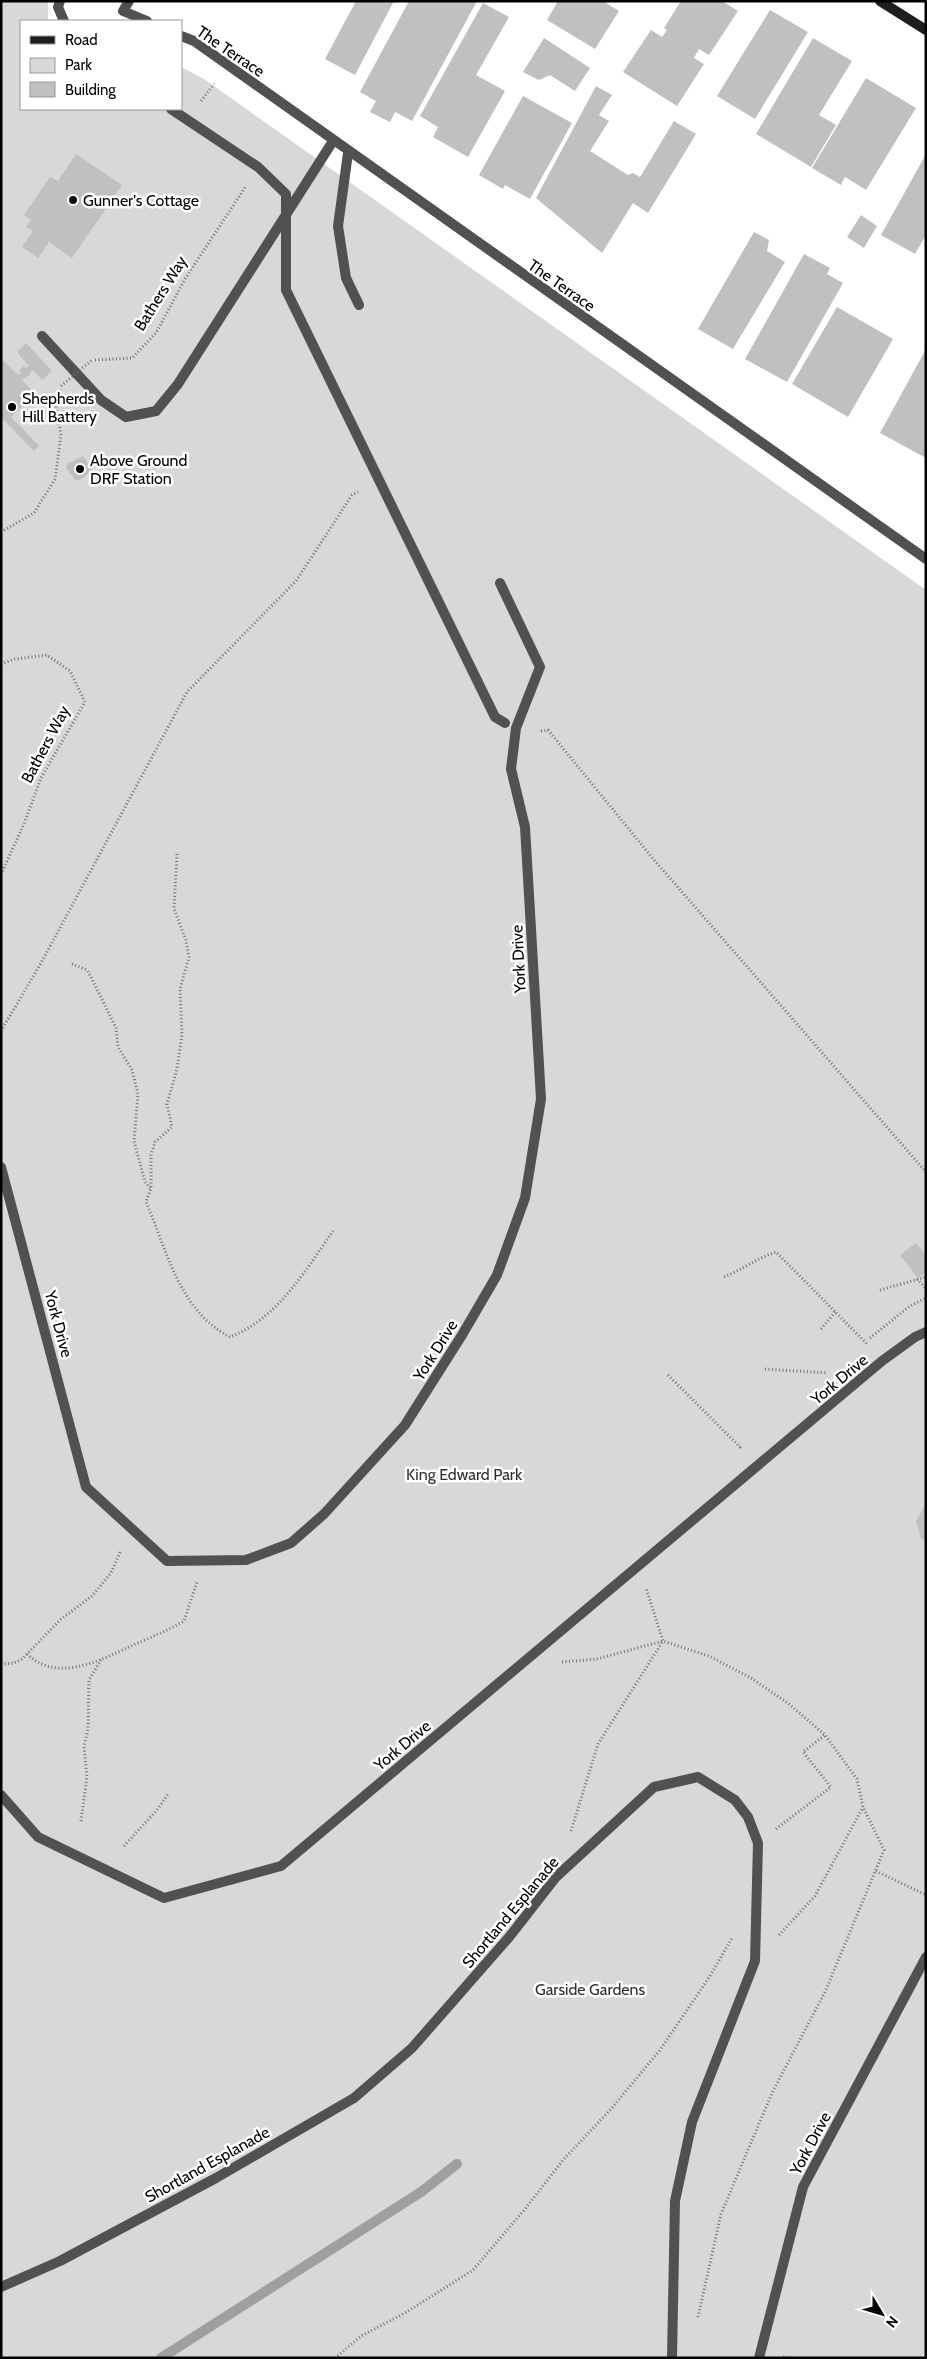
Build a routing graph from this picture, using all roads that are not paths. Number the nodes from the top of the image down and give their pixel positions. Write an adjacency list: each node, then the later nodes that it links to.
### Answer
1 (60, 1): 4 (street)
2 (129, 1): 5 (street)
3 (880, 1): 6 (main road)
4 (64, 20)
5 (145, 20)
6 (926, 30)
7 (182, 36): 9 (street, The Terrace)
8 (173, 110): 11 (street)
9 (333, 141): 10 (street, The Terrace); 11 (street)
10 (348, 153): 12 (street); 14 (street, The Terrace)
11 (287, 212): 13 (street); 16 (street)
12 (359, 305)
13 (42, 336)
14 (926, 559)
15 (500, 583): 17 (street, York Drive)
16 (505, 723)
17 (1, 1167)
18 (926, 1332): 19 (street, York Drive)
19 (1, 1795)
20 (926, 1957): 23 (street, York Drive)
21 (1, 2287): 22 (street, Shortland Esplanade)
22 (672, 2358)
23 (759, 2358)

